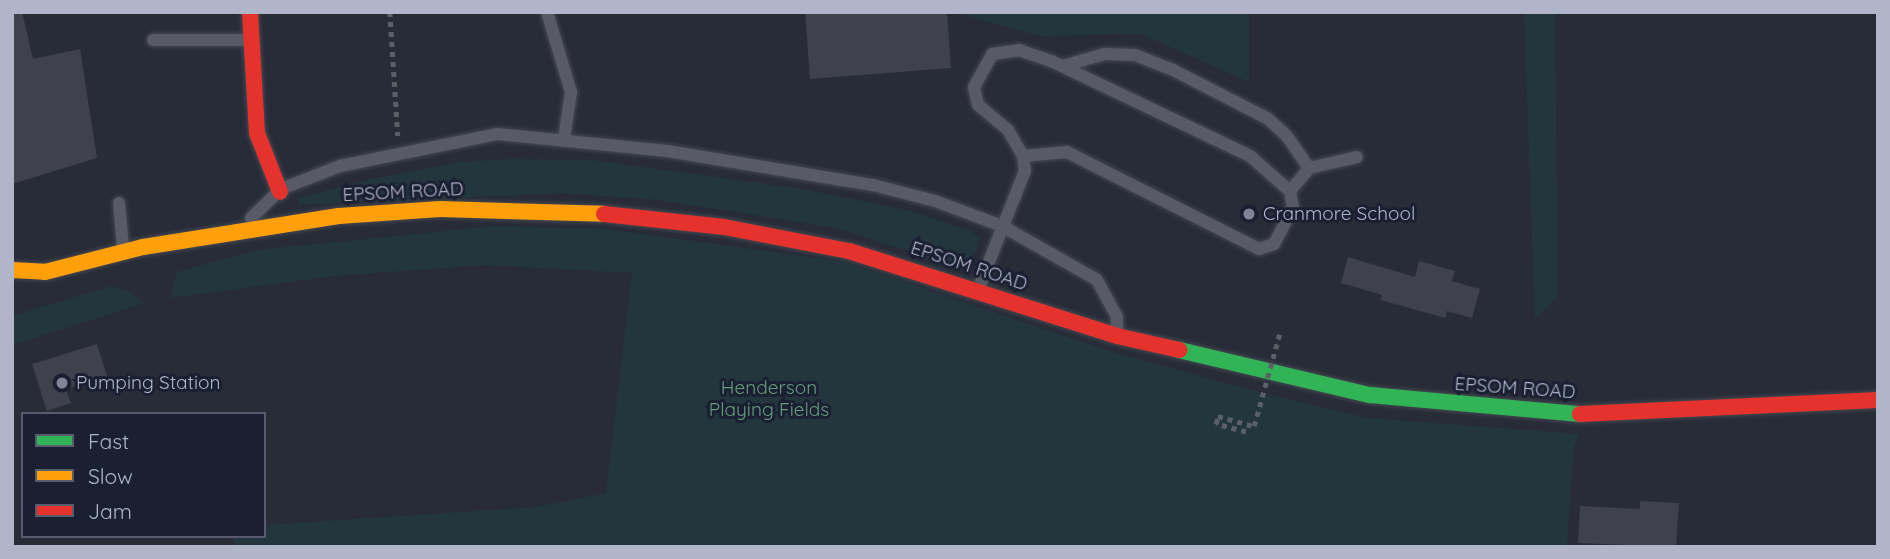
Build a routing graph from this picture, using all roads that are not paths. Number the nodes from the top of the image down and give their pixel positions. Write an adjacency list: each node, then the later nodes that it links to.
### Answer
1 (250, 12): 4 (main road)
2 (547, 12): 6 (lane)
3 (153, 40): 4 (lane)
4 (251, 40): 11 (main road)
5 (1063, 66): 7 (lane); 9 (lane); 10 (lane)
6 (564, 139): 11 (lane); 13 (lane)
7 (1023, 156): 10 (lane); 13 (lane)
8 (1357, 157): 9 (lane)
9 (1309, 168): 10 (lane)
10 (1290, 191)
11 (280, 192): 14 (lane)
12 (119, 203): 15 (lane)
13 (1002, 226): 19 (lane); 20 (lane)
14 (240, 228): 15 (main road, EPSOM ROAD); 19 (main road, EPSOM ROAD)
15 (123, 252): 17 (main road, EPSOM ROAD)
16 (12, 270): 17 (main road, EPSOM ROAD)
17 (45, 272): 18 (main road, EPSOM ROAD)
18 (24, 288)
19 (978, 290): 20 (main road, EPSOM ROAD)
20 (1117, 336): 21 (main road, EPSOM ROAD)
21 (1878, 400)

